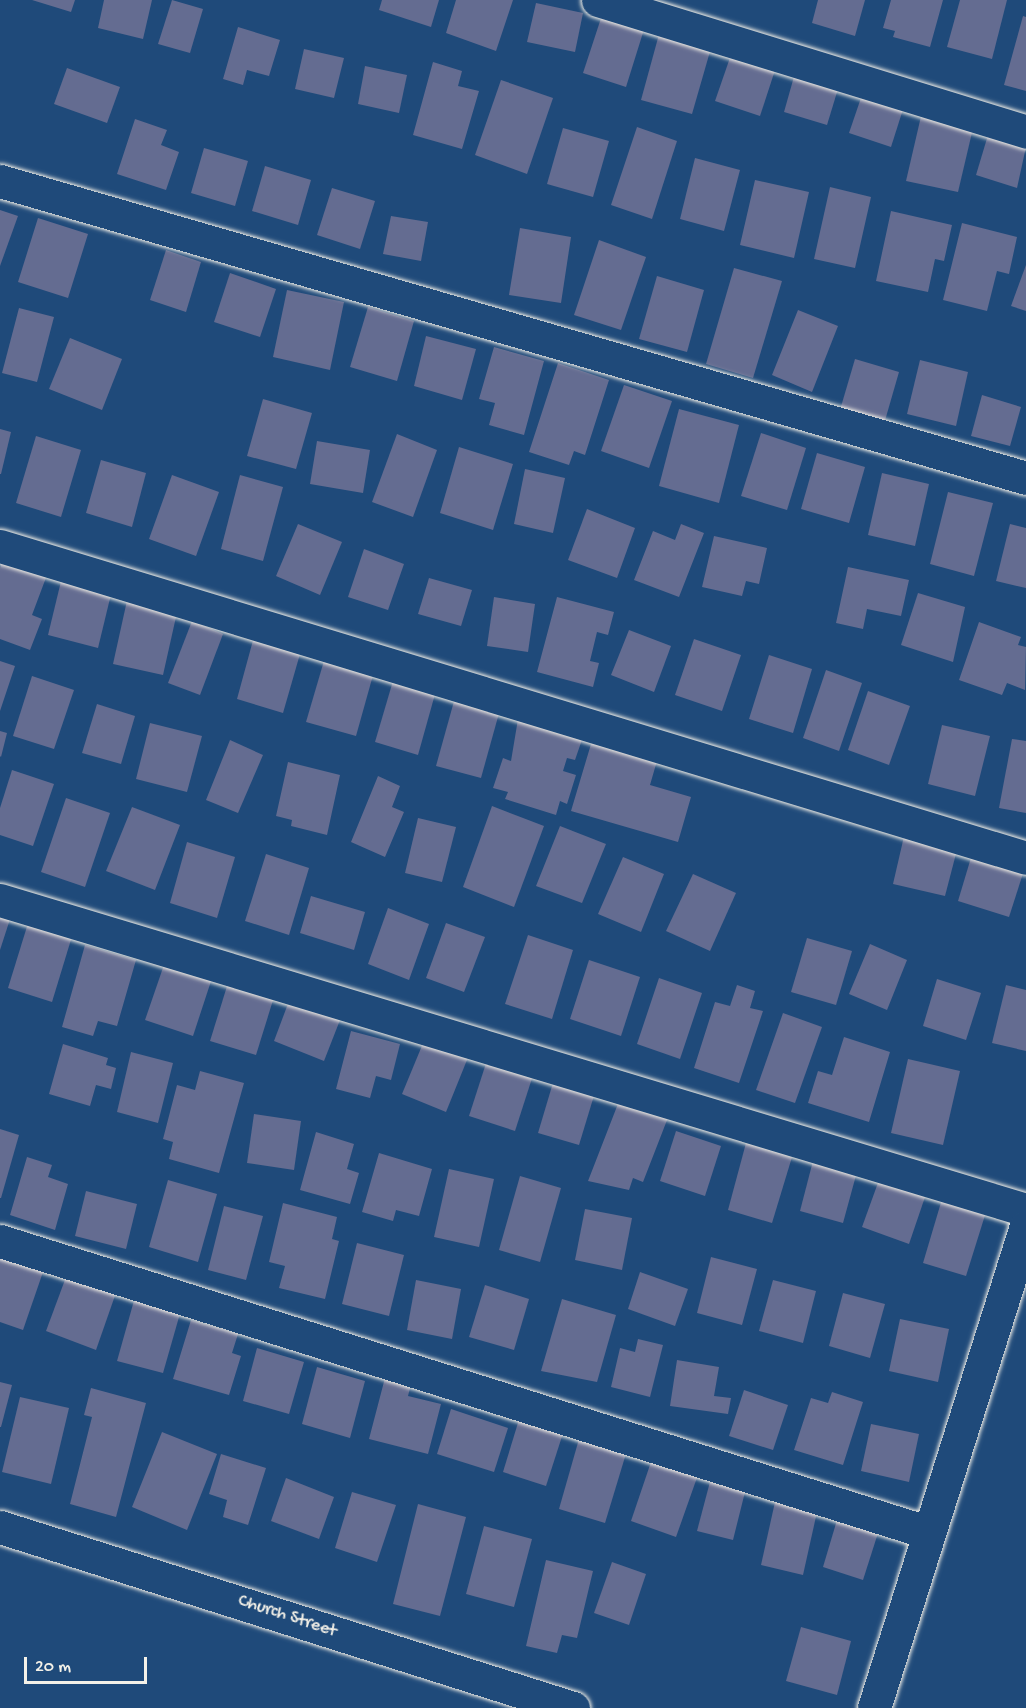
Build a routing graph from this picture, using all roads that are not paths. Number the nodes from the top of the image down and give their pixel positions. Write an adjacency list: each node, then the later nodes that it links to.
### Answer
1 (598, 0): 2 (street)
2 (1026, 132)
3 (0, 181): 4 (street)
4 (1026, 478)
5 (0, 546): 6 (street)
6 (1026, 858)
7 (0, 900): 8 (street)
8 (1026, 1210)
9 (1026, 1226): 12 (street)
10 (0, 1242): 12 (street)
11 (0, 1527): 13 (street, Church Street)
12 (927, 1532): 14 (street)
13 (573, 1708)
14 (874, 1708)

